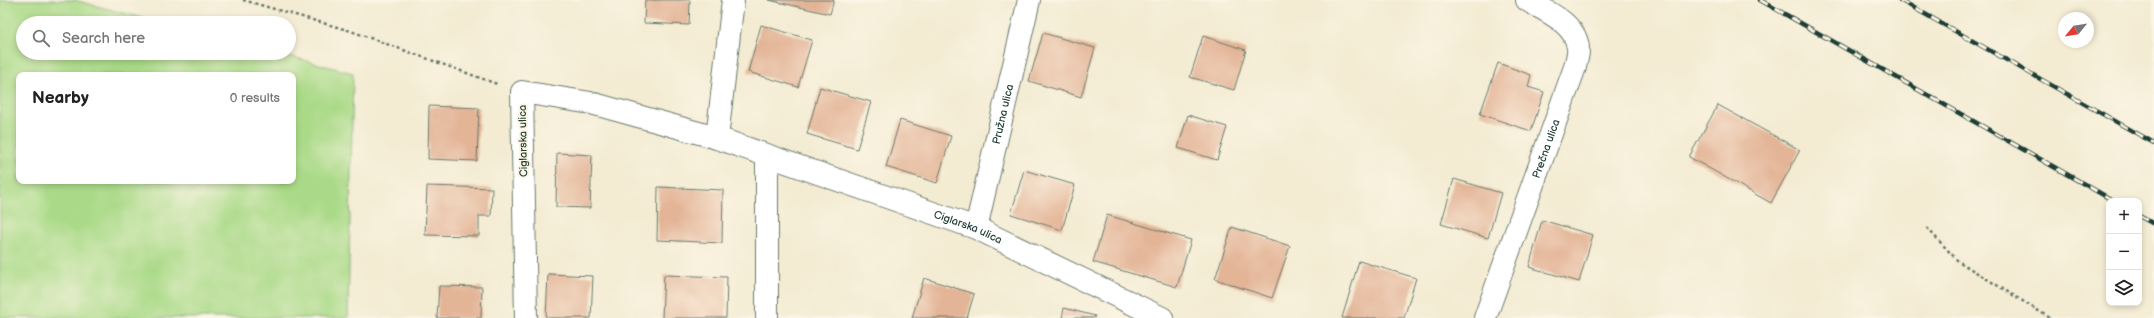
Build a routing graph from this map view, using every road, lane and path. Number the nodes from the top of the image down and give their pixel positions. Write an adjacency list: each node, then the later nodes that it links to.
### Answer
1 (244, 0): 5 (path)
2 (733, 0): 6 (street)
3 (1029, 0): 8 (street, Pružna ulica)
4 (1527, 0): 13 (street, Prečna ulica)
5 (522, 92): 6 (street, Ciglarska ulica); 10 (street, Ciglarska ulica)
6 (717, 138): 7 (street, Ciglarska ulica)
7 (767, 155): 8 (street, Ciglarska ulica); 11 (street)
8 (976, 228): 12 (street, Ciglarska ulica)
9 (1927, 228): 14 (path)
10 (526, 318)
11 (767, 318)
12 (1162, 318)
13 (1486, 318)
14 (2050, 318)

